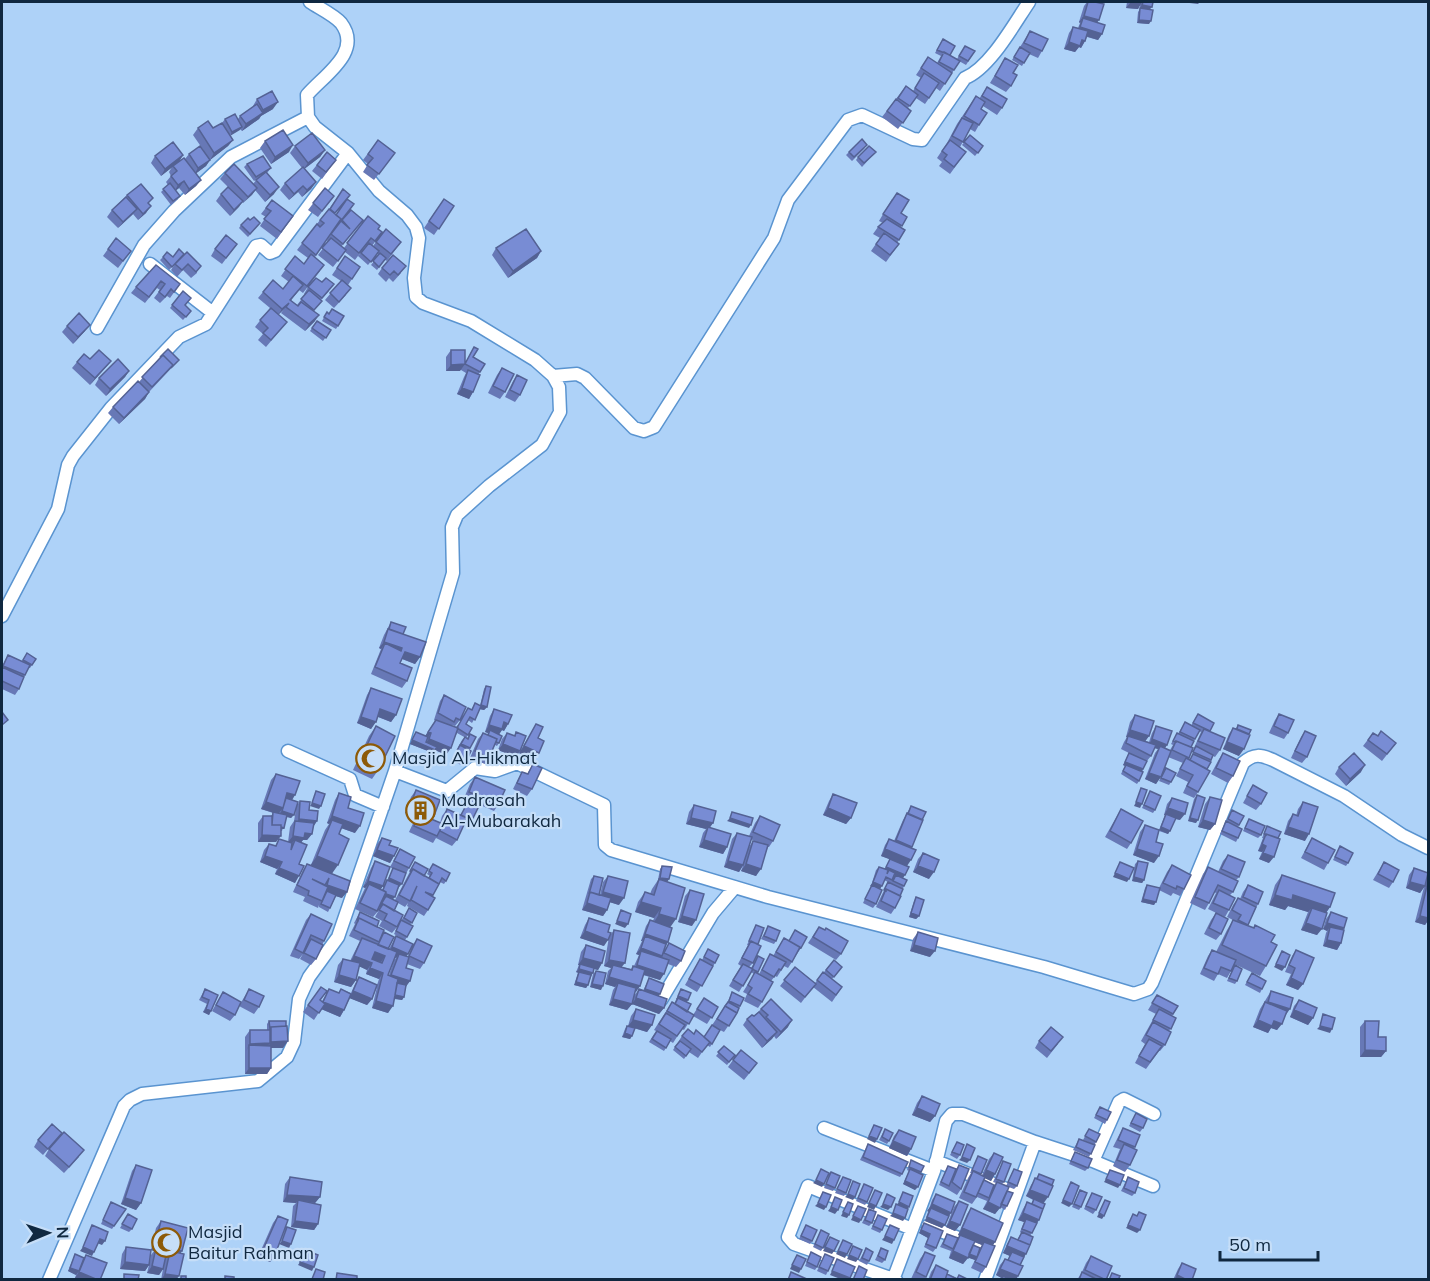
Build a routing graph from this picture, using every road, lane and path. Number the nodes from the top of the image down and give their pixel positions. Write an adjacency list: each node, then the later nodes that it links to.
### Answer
1 (310, 2): 3 (street)
2 (1029, 2): 8 (street)
3 (308, 117): 4 (street); 7 (street)
4 (348, 153): 6 (street); 8 (street)
5 (150, 264): 6 (street)
6 (213, 313): 9 (street)
7 (97, 328)
8 (553, 376): 11 (street)
9 (2, 616)
10 (288, 751): 12 (street)
11 (395, 771): 12 (street); 14 (street)
12 (383, 807): 26 (street)
13 (1428, 848): 14 (street)
14 (735, 887): 15 (street)
15 (661, 1000)
16 (1154, 1114): 19 (street)
17 (824, 1128): 20 (street)
18 (1035, 1142): 19 (street); 20 (street); 22 (street)
19 (1093, 1161): 21 (street)
20 (935, 1166): 22 (street); 23 (street)
21 (1153, 1186)
22 (1016, 1193): 24 (street)
23 (914, 1225): 24 (street); 25 (street); 25 (street)
24 (994, 1252): 27 (street)
25 (894, 1279)
26 (49, 1280)
27 (985, 1280)

